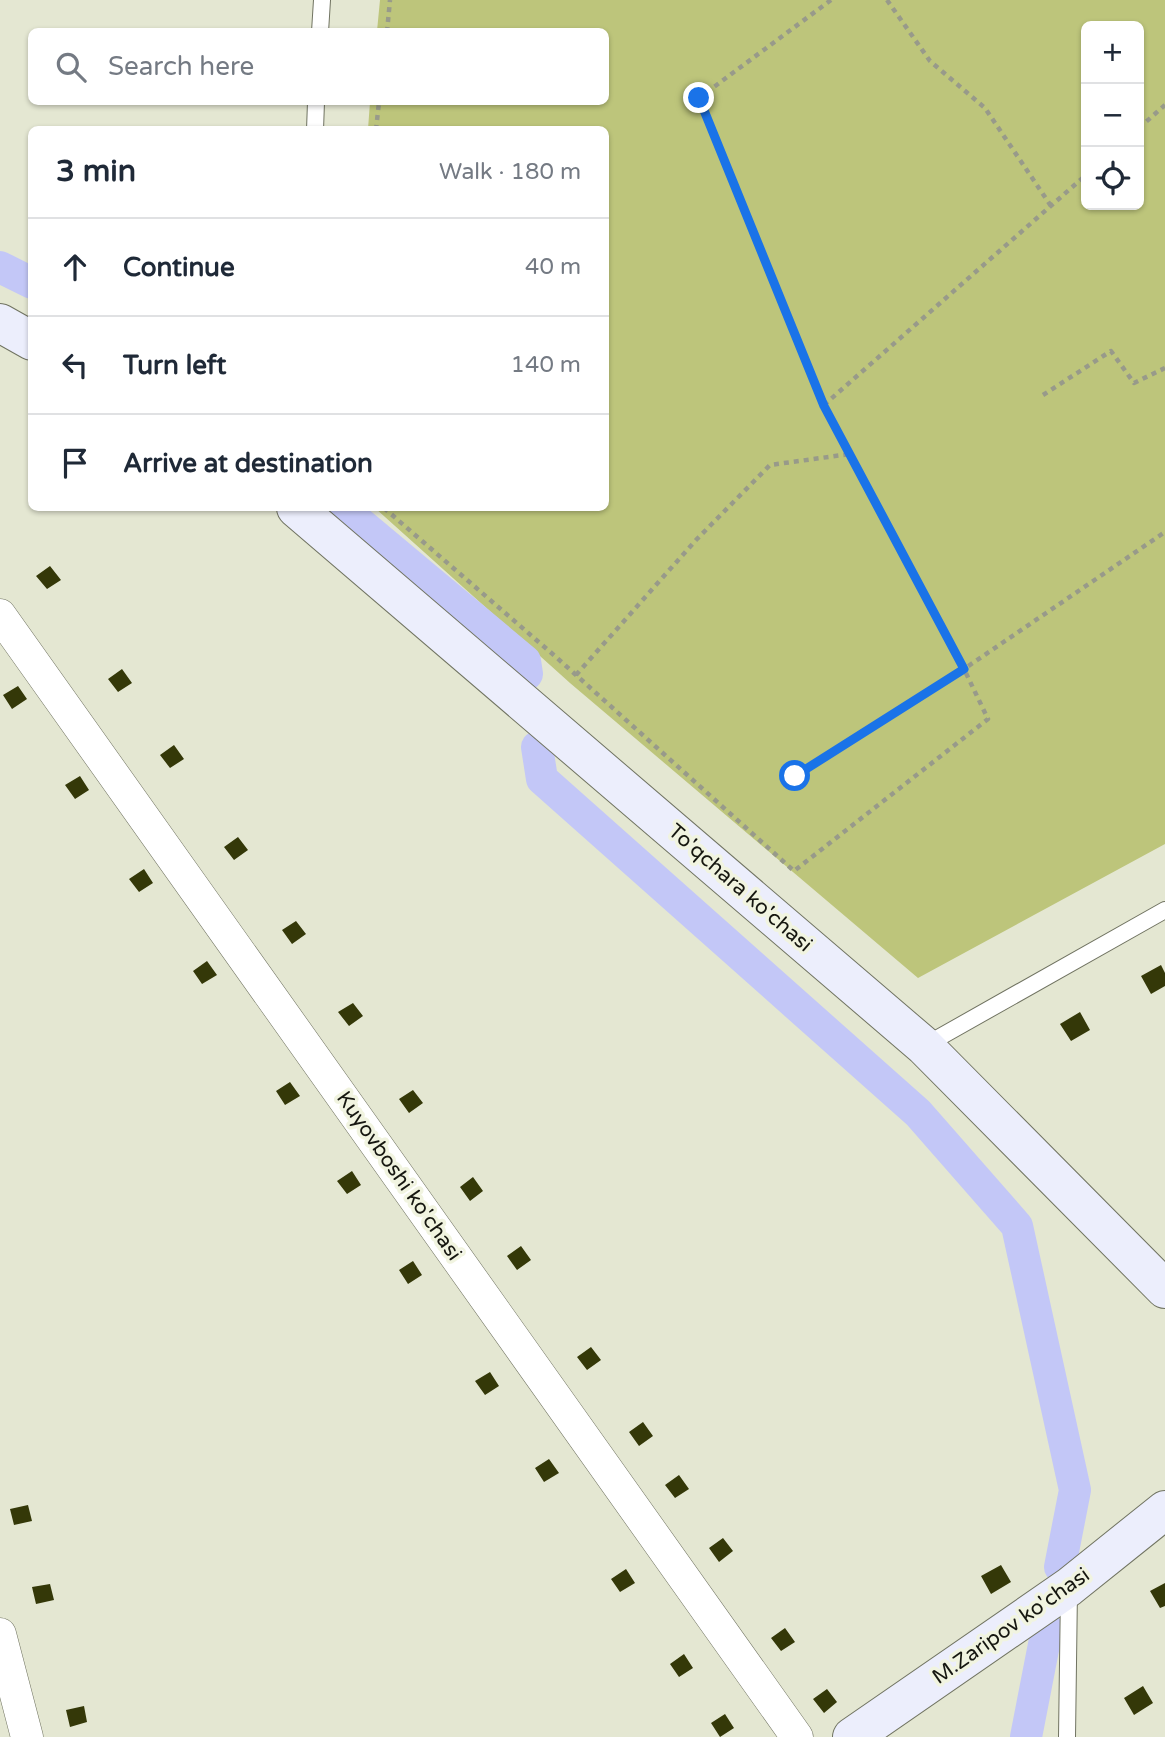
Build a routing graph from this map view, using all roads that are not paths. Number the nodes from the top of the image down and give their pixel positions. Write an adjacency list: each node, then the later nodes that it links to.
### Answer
1 (322, 0): 2 (lane)
2 (320, 28)
3 (316, 105): 4 (lane)
4 (314, 126)
5 (0, 323): 6 (street)
6 (28, 339)
7 (300, 511): 10 (street, To'qchara ko'chasi)
8 (0, 615): 16 (street, Kuyovboshi ko'chasi)
9 (1165, 910): 10 (lane)
10 (924, 1046): 11 (street, To'qchara ko'chasi)
11 (1165, 1289)
12 (1165, 1510): 13 (street, M.Zaripov ko'chasi)
13 (1069, 1587): 17 (street, M.Zaripov ko'chasi); 18 (lane)
14 (0, 1633): 15 (street)
15 (27, 1737)
16 (797, 1737)
17 (852, 1737)
18 (1067, 1737)

